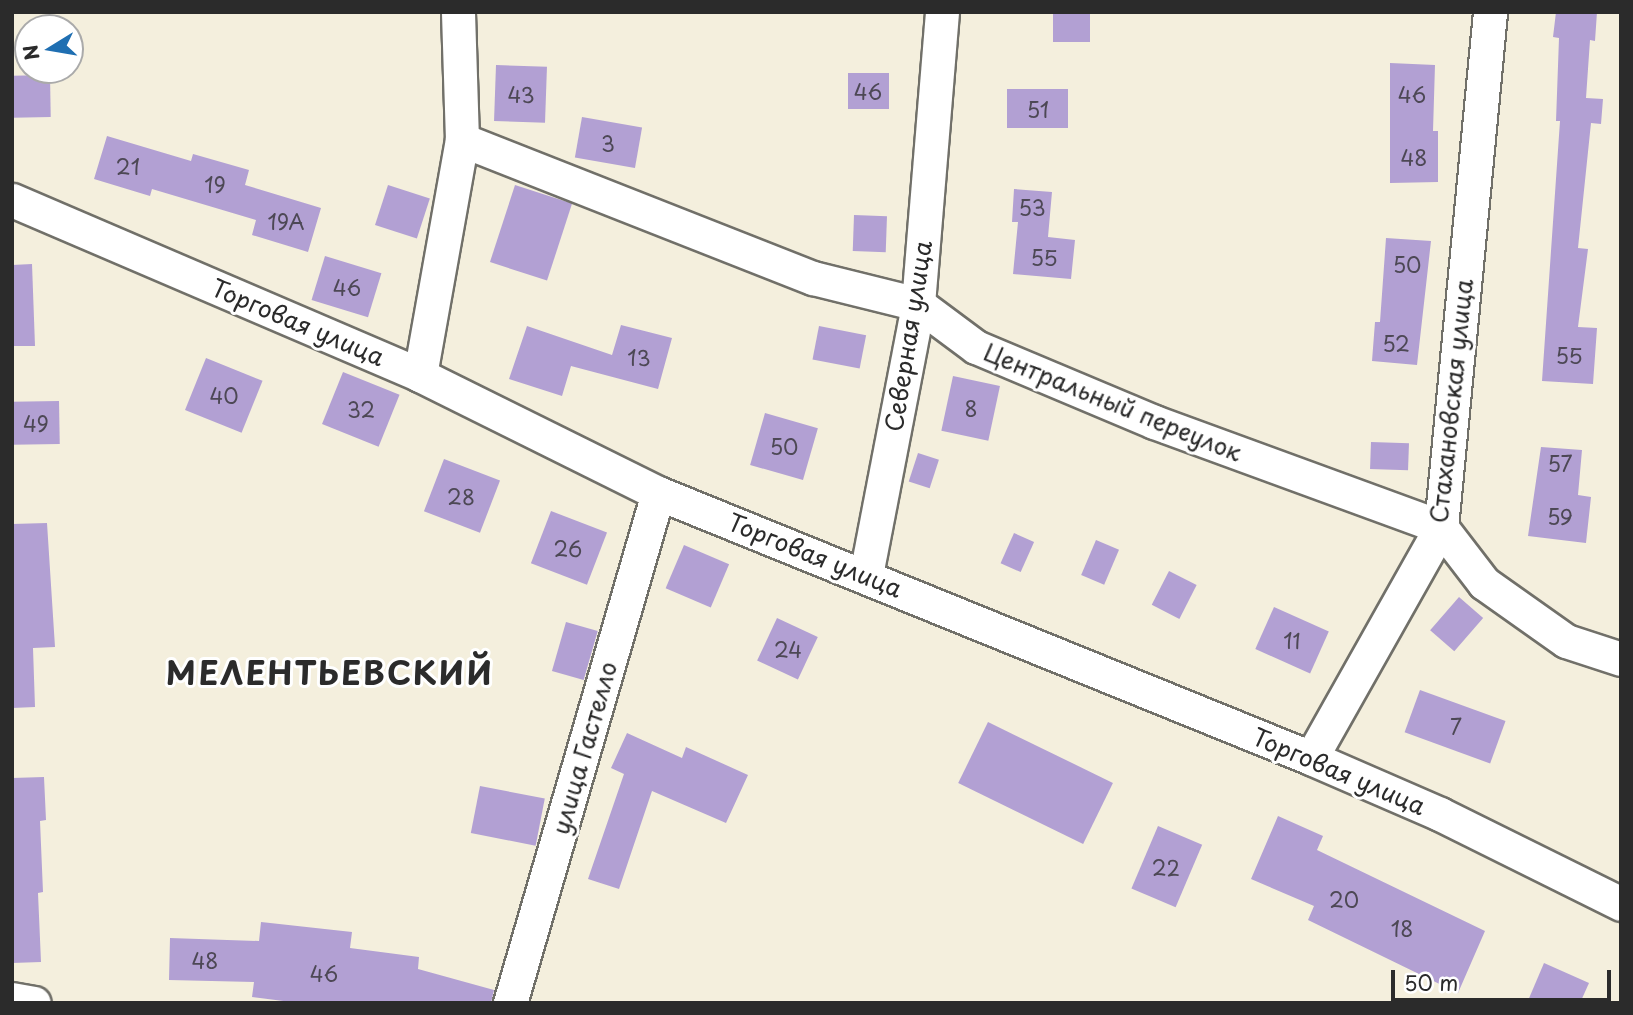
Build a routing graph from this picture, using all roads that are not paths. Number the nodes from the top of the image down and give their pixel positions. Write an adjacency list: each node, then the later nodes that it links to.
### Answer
1 (458, 12): 4 (street)
2 (942, 12): 6 (street, Северная улица)
3 (1490, 12): 9 (street, Стахановская улица)
4 (462, 140): 6 (street, Центральный переулок); 7 (street)
5 (12, 200): 7 (street, Торговая улица)
6 (918, 303): 9 (street, Центральный переулок); 10 (street, Северная улица)
7 (420, 375): 8 (street, Торговая улица)
8 (658, 493): 10 (street, Торговая улица); 16 (street, улица Гастелло)
9 (1441, 527): 11 (street); 12 (street, Стахановская улица)
10 (866, 575): 12 (street, Торговая улица)
11 (1621, 659)
12 (1311, 758): 13 (street, Торговая улица)
13 (1621, 904)
14 (12, 999): 15 (street)
15 (34, 1003)
16 (510, 1003)

